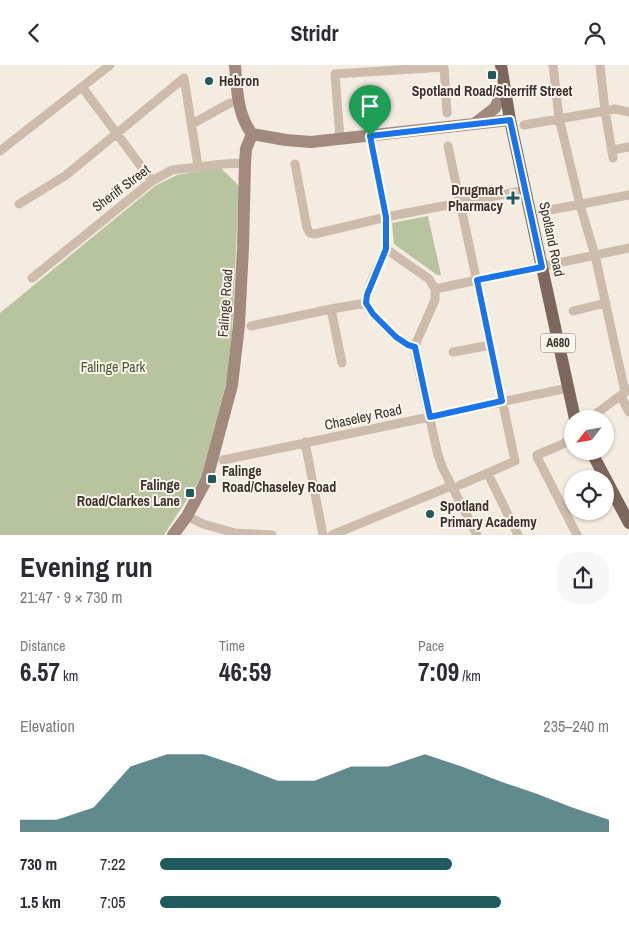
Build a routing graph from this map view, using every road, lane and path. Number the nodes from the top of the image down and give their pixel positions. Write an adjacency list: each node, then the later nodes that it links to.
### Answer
1 (110, 65): 6 (street)
2 (235, 65): 18 (main road)
3 (501, 65): 7 (main road, Spotland Road / A680)
4 (553, 65): 12 (street)
5 (600, 65): 9 (street)
6 (82, 87): 17 (street); 23 (street)
7 (504, 89): 13 (main road, Spotland Road / A680); 16 (main road)
8 (230, 103): 14 (street)
9 (605, 111): 10 (street); 12 (street); 22 (street)
10 (629, 112)
11 (447, 113): 20 (street)
12 (559, 118): 15 (street); 32 (street)
13 (510, 120): 16 (main road); 28 (main road, Spotland Road / A680)
14 (192, 124): 17 (street); 26 (street)
15 (524, 125)
16 (472, 126): 19 (main road)
17 (116, 133): 27 (street); 31 (street)
18 (252, 135): 20 (main road); 24 (main road, Falinge Road)
19 (370, 136): 20 (main road); 34 (street)
20 (340, 139)
21 (448, 146): 30 (street)
22 (629, 147)
23 (0, 151)
24 (245, 163): 26 (street, Sheriff Street); 65 (main road, Falinge Road)
25 (295, 164): 34 (street)
26 (198, 166): 27 (street, Sheriff Street)
27 (152, 181): 39 (street, Sheriff Street)
28 (526, 189): 30 (street); 38 (main road, Spotland Road / A680)
29 (629, 195): 32 (street)
30 (461, 203): 34 (street); 40 (street)
31 (20, 204)
32 (580, 205): 33 (street); 37 (street)
33 (550, 210)
34 (386, 217): 36 (street)
35 (629, 248): 37 (street)
36 (386, 249): 41 (street); 42 (street)
37 (596, 255): 38 (street); 43 (street)
38 (542, 267): 40 (street); 51 (main road, Spotland Road / A680)
39 (32, 278)
40 (477, 280): 41 (street); 47 (street)
41 (435, 289): 48 (street)
42 (366, 303): 44 (street); 48 (street)
43 (606, 303): 45 (street); 52 (street)
44 (332, 309): 46 (street); 50 (street)
45 (573, 311)
46 (251, 326)
47 (491, 345): 49 (street); 53 (street)
48 (415, 347): 57 (street)
49 (453, 352)
50 (342, 363)
51 (568, 388): 53 (street, Chaseley Road); 54 (main road, Spotland Road / A680)
52 (625, 393): 55 (street); 56 (street)
53 (502, 401): 57 (street, Chaseley Road); 62 (street)
54 (573, 410)
55 (601, 410)
56 (629, 412)
57 (430, 417): 58 (street, Chaseley Road); 63 (street)
58 (305, 443): 60 (street, Chaseley Road); 69 (street)
59 (564, 443): 73 (street)
60 (223, 460)
61 (597, 460): 64 (main road)
62 (488, 474): 63 (street); 72 (street)
63 (456, 485): 70 (street); 71 (street)
64 (626, 508): 66 (main road)
65 (187, 516): 67 (main road, Falinge Road); 68 (street)
66 (629, 523)
67 (173, 535)
68 (272, 535)
69 (323, 535)
70 (332, 535)
71 (477, 535)
72 (518, 535)
73 (577, 535)

